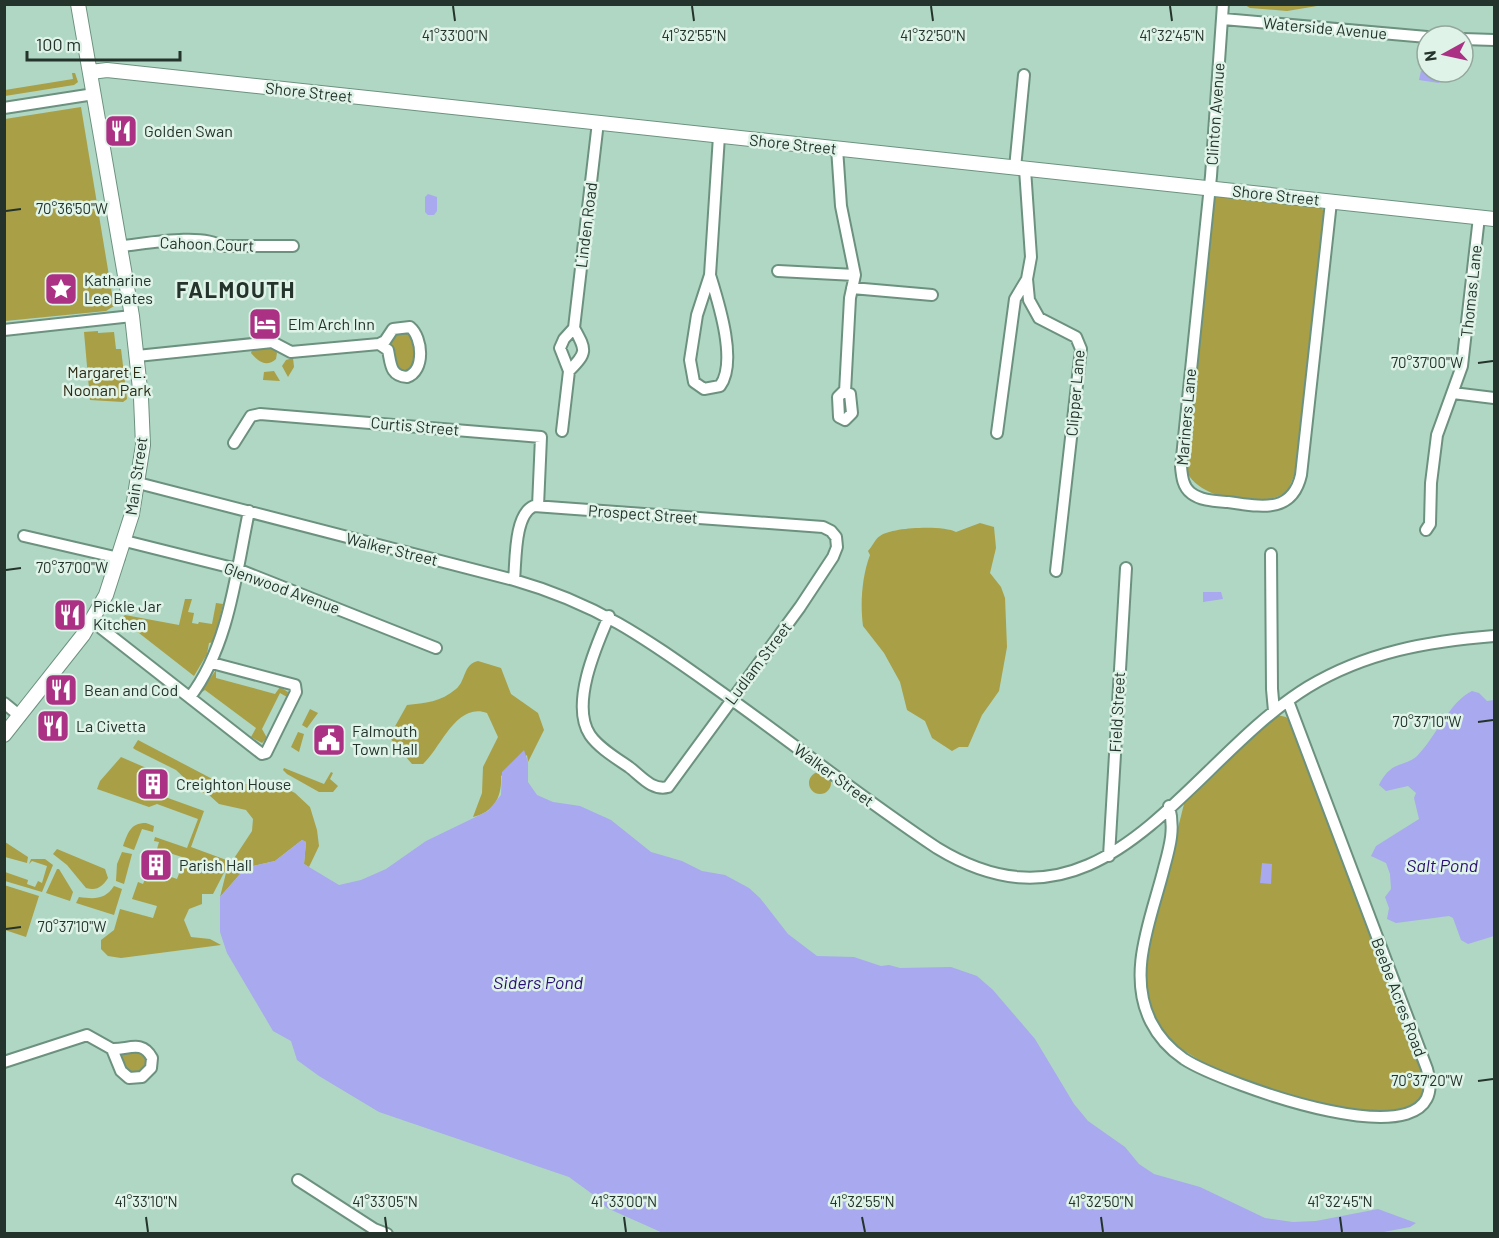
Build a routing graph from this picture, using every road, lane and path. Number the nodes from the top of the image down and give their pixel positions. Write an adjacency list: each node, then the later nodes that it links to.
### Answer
1 (78, 4): 7 (main road, Main Street)
2 (1224, 4): 3 (street, Clinton Avenue)
3 (1223, 20): 4 (street, Waterside Avenue); 15 (street, Clinton Avenue)
4 (1415, 36)
5 (1475, 39): 6 (street)
6 (1494, 40)
7 (91, 72): 9 (main road, Main Street); 11 (main road, Shore Street)
8 (1024, 75): 14 (street, Clipper Lane)
9 (94, 94): 10 (street); 19 (main road, Main Street)
10 (4, 108)
11 (598, 123): 12 (main road, Shore Street); 28 (street, Linden Road)
12 (719, 136): 13 (main road, Shore Street); 22 (street)
13 (837, 148): 14 (main road, Shore Street); 23 (street)
14 (1020, 169): 15 (main road, Shore Street); 24 (street, Clipper Lane)
15 (1209, 188): 16 (main road, Shore Street); 16 (street, Mariners Lane)
16 (1331, 202): 17 (main road, Shore Street)
17 (1479, 217): 18 (main road, Shore Street); 34 (street, Thomas Lane)
18 (1494, 219)
19 (122, 246): 20 (street, Cahoon Court); 27 (main road, Main Street)
20 (293, 246)
21 (778, 271): 23 (street)
22 (710, 275): 22 (street)
23 (855, 275): 25 (street)
24 (1027, 279): 37 (street); 50 (street, Clipper Lane)
25 (852, 288): 26 (street); 33 (street)
26 (932, 295)
27 (132, 316): 29 (street); 31 (main road, Main Street)
28 (574, 328): 32 (street, Linden Road); 32 (street, Linden Road)
29 (4, 330)
30 (379, 344): 30 (street); 31 (street)
31 (137, 356): 39 (main road, Main Street)
32 (569, 372): 36 (street, Linden Road)
33 (845, 392)
34 (1453, 393): 35 (street); 42 (street, Thomas Lane)
35 (1494, 398)
36 (562, 431)
37 (997, 433)
38 (234, 443): 40 (street, Curtis Street)
39 (138, 483): 41 (street, Walker Street); 45 (main road, Main Street)
40 (538, 506): 43 (street, Prospect Street); 51 (street)
41 (249, 511): 49 (street); 51 (street, Walker Street)
42 (1426, 530)
43 (831, 531): 58 (street, Ludlam Street)
44 (24, 536): 47 (street)
45 (125, 541): 47 (main road, Main Street); 49 (street, Glenwood Avenue)
46 (1271, 554): 61 (street)
47 (119, 558): 53 (main road, Main Street)
48 (1126, 567): 65 (street, Field Street)
49 (237, 569): 55 (street, Glenwood Avenue); 56 (street)
50 (1056, 572)
51 (514, 580): 52 (street, Walker Street)
52 (609, 616): 58 (street, Walker Street); 58 (street, Ludlam Street)
53 (92, 621): 57 (street); 62 (main road, Main Street)
54 (1494, 636): 59 (street, Walker Street)
55 (436, 648)
56 (212, 663): 57 (street); 57 (street)
57 (190, 697)
58 (731, 699): 65 (street, Walker Street)
59 (1288, 700): 61 (street, Walker Street); 64 (street, Beebe Acres Road)
60 (4, 703): 62 (street)
61 (1274, 711): 64 (street, Walker Street)
62 (20, 716): 63 (main road, Main Street)
63 (4, 735)
64 (1169, 806): 65 (street, Walker Street)
65 (1109, 856)
66 (112, 1049): 67 (street)
67 (4, 1062)
68 (298, 1180): 69 (street)
69 (387, 1233)

